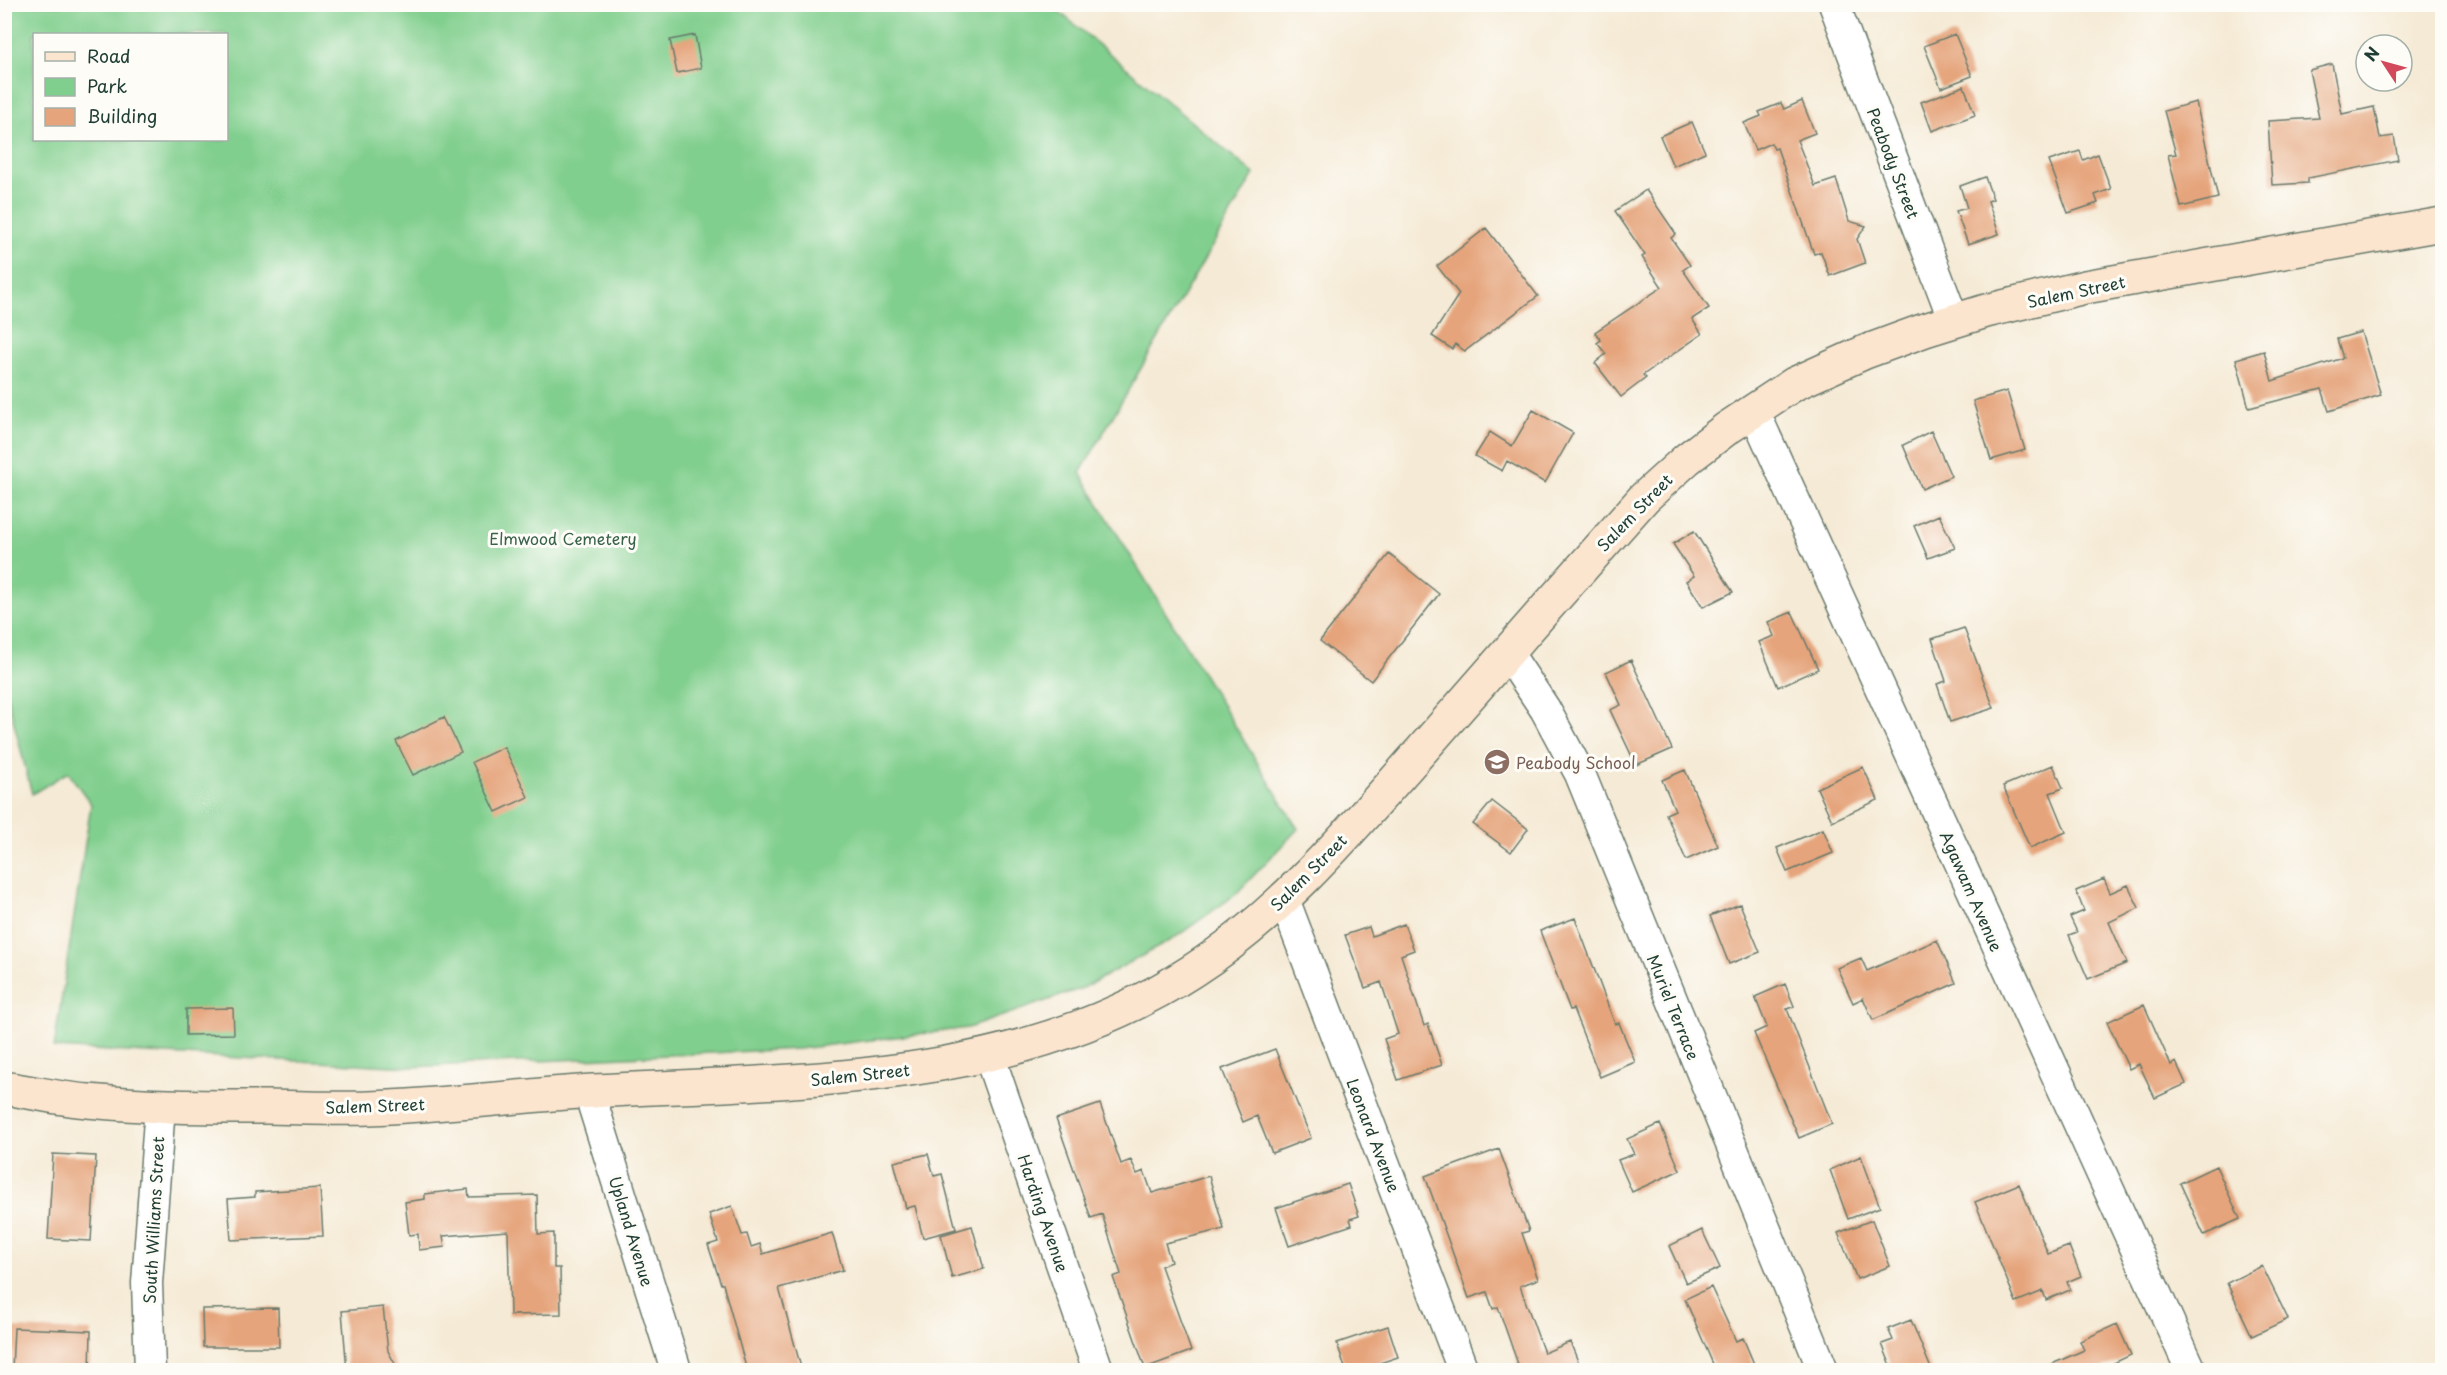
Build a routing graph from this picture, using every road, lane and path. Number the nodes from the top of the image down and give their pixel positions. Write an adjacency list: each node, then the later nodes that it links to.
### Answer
1 (1834, 4): 3 (street, Peabody Street)
2 (2442, 224): 3 (main road, Salem Street)
3 (1954, 321): 4 (main road, Salem Street)
4 (1754, 411): 5 (main road, Salem Street); 16 (street, Agawam Avenue)
5 (1508, 652): 6 (main road, Salem Street); 15 (street, Muriel Terrace)
6 (1284, 899): 7 (main road, Salem Street); 14 (street, Leonard Avenue)
7 (989, 1055): 9 (main road, Salem Street); 13 (street, Harding Avenue)
8 (4, 1088): 10 (main road, Salem Street)
9 (589, 1092): 10 (main road, Salem Street); 12 (street, Upland Avenue)
10 (160, 1106): 11 (street, South Williams Street)
11 (150, 1371)
12 (676, 1371)
13 (1098, 1371)
14 (1463, 1371)
15 (1823, 1371)
16 (2191, 1371)

